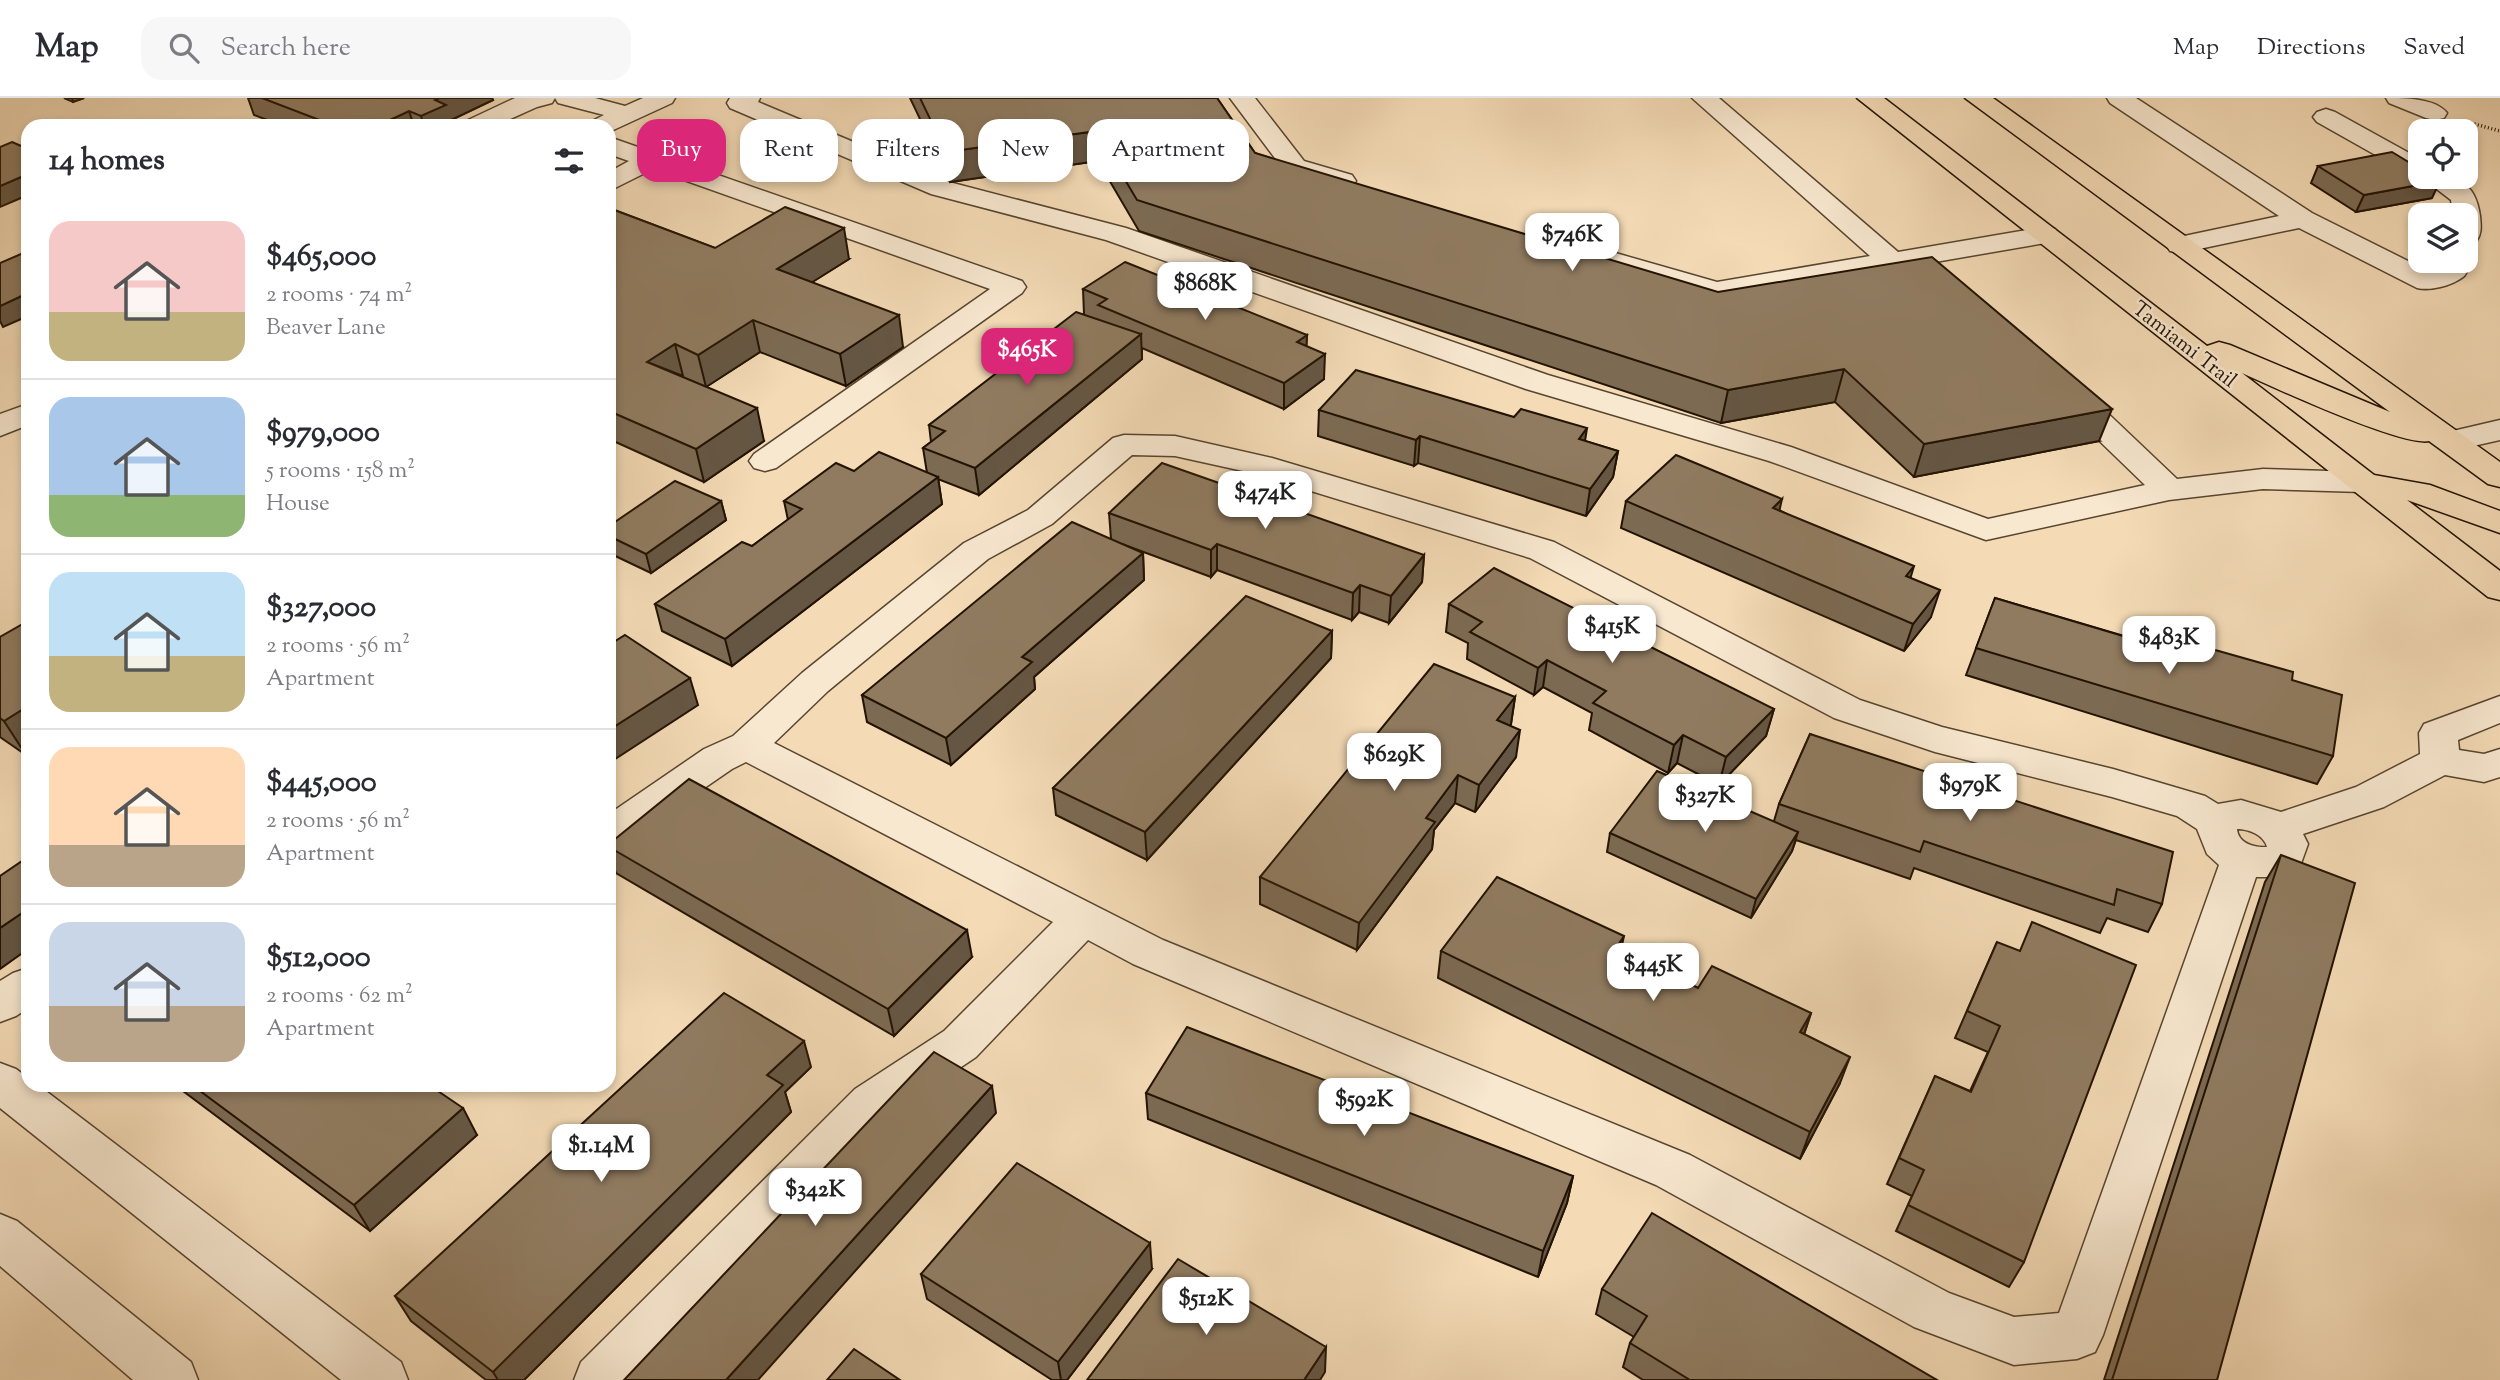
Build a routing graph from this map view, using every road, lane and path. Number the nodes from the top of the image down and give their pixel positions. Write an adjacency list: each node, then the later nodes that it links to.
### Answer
1 (543, 98): 14 (street)
2 (568, 98): 12 (street)
3 (663, 98): 12 (street)
4 (748, 98): 44 (street)
5 (1242, 98): 22 (street)
6 (1704, 98): 30 (street)
7 (1869, 98): 26 (main road, Tamiami Trail)
8 (1977, 98): 27 (main road)
9 (2119, 98): 25 (street)
10 (2398, 98): 11 (street)
11 (2435, 113)
12 (627, 114): 15 (street)
13 (2326, 117): 18 (street)
14 (490, 119)
15 (616, 119)
16 (616, 148): 17 (street)
17 (637, 155)
18 (2408, 162)
19 (637, 167): 20 (street)
20 (616, 179)
21 (713, 182): 41 (street)
22 (1370, 189)
23 (2452, 189): 24 (street)
24 (2465, 203)
25 (2302, 219): 27 (street); 31 (street)
26 (2045, 235): 29 (street); 35 (main road, Tamiami Trail)
27 (2180, 246): 40 (main road)
28 (1588, 253): 30 (street)
29 (1924, 256): 30 (street); 34 (street)
30 (1892, 261)
31 (2408, 272)
32 (2409, 273): 33 (street)
33 (2449, 273)
34 (1954, 284)
35 (2157, 322): 40 (main road); 43 (main road, Tamiami Trail)
36 (2042, 368): 44 (street)
37 (21, 416): 38 (street)
38 (0, 426)
39 (2500, 430): 40 (street)
40 (2451, 442): 42 (main road)
41 (765, 461)
42 (2500, 477)
43 (2362, 482): 44 (street); 45 (main road); 46 (main road, Tamiami Trail)
44 (2169, 490)
45 (2500, 523)
46 (2500, 589)
47 (2500, 709): 49 (street)
48 (747, 746): 51 (street); 53 (street); 55 (street)
49 (2440, 761): 50 (street); 52 (street)
50 (2500, 763)
51 (2217, 822): 52 (street); 54 (street)
52 (2277, 828): 54 (street)
53 (616, 829)
54 (2242, 859): 55 (street)
55 (1082, 919): 62 (street)
56 (21, 990): 57 (street)
57 (0, 1004)
58 (0, 1082): 61 (street)
59 (0, 1236): 60 (street)
60 (172, 1380)
61 (382, 1380)
62 (600, 1380)

